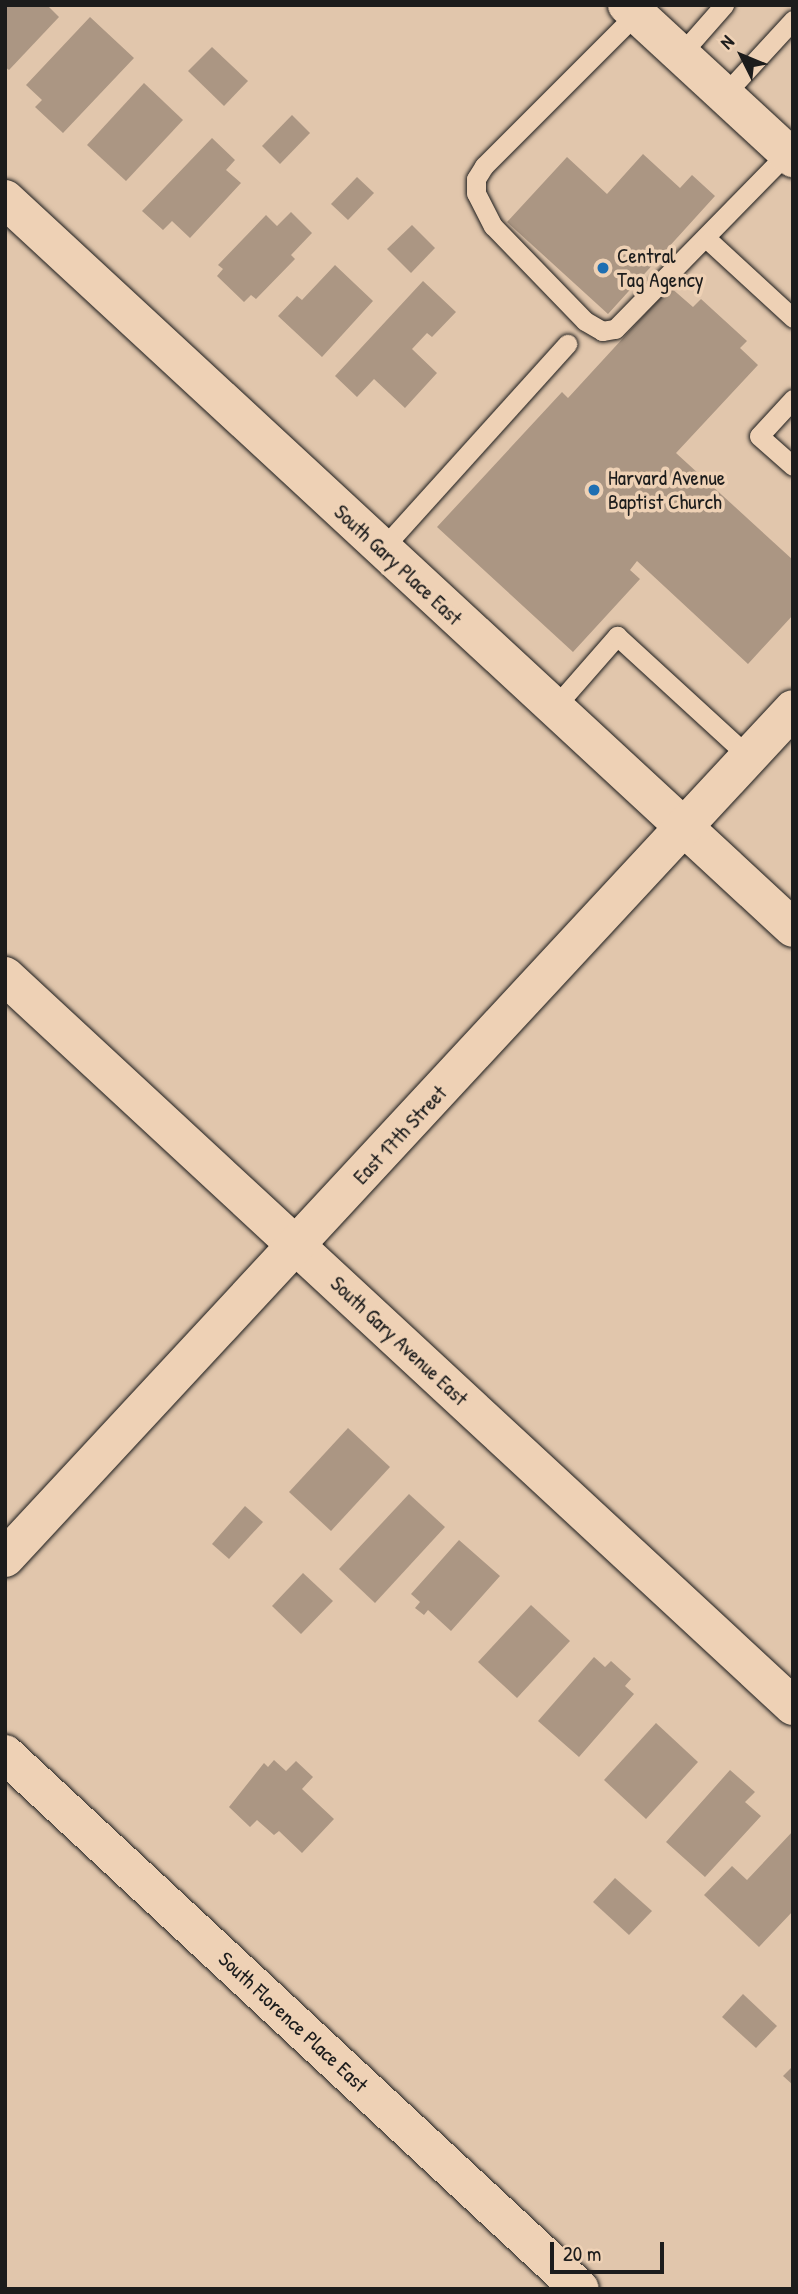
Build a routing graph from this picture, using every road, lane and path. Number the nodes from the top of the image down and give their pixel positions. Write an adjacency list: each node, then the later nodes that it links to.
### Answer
1 (724, 5): 4 (lane)
2 (630, 8): 4 (street); 8 (lane)
3 (793, 20): 5 (lane)
4 (680, 55): 5 (street)
5 (724, 95): 6 (street)
6 (791, 153): 8 (lane)
7 (5, 199): 13 (street, South Gary Place East)
8 (706, 238): 9 (lane)
9 (793, 318)
10 (567, 344): 13 (lane)
11 (793, 399): 12 (lane)
12 (793, 466)
13 (380, 550): 14 (street, South Gary Place East)
14 (554, 708): 16 (lane); 17 (street, South Gary Place East)
15 (793, 709): 16 (street, East 17th Street)
16 (749, 757): 17 (street, East 17th Street)
17 (684, 827): 18 (street, South Gary Place East); 20 (street, East 17th Street)
18 (793, 928)
19 (5, 976): 20 (street, South Gary Avenue East)
20 (297, 1246): 21 (street, East 17th Street); 22 (street, South Gary Avenue East)
21 (5, 1558)
22 (793, 1706)
23 (5, 1754): 24 (street, South Florence Place East)
24 (580, 2289)

